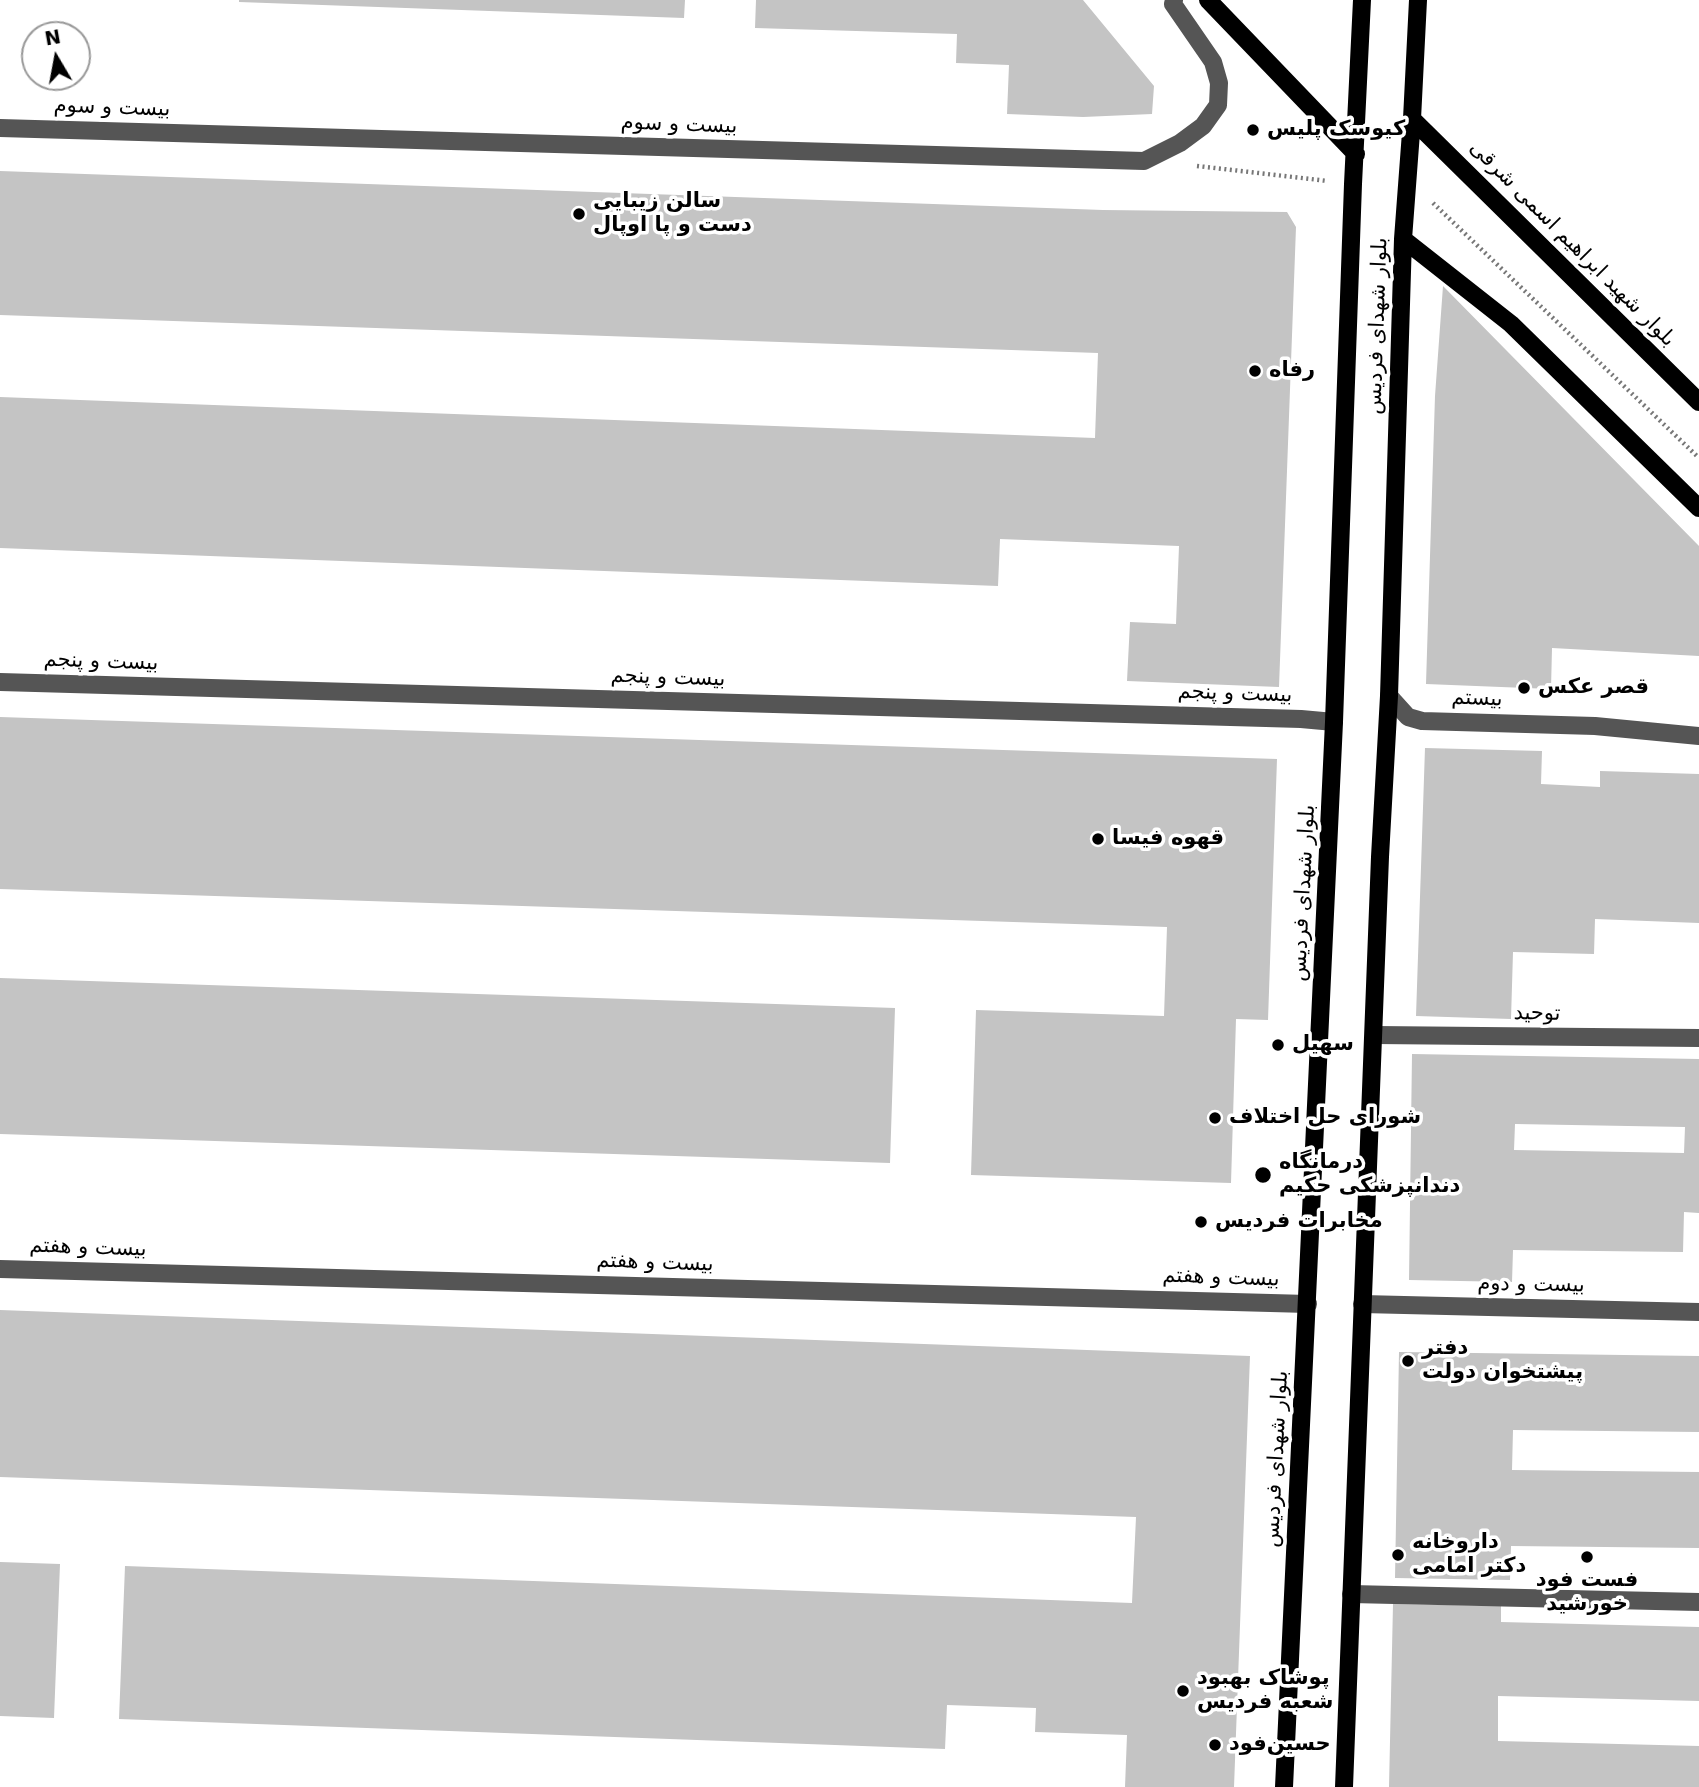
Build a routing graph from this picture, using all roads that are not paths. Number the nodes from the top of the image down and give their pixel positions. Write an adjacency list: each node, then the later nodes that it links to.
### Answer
1 (1174, 0): 6 (street, بیست و سوم)
2 (1208, 0): 7 (main road)
3 (1362, 0): 7 (main road, بلوار شهدای فردیس)
4 (1418, 0): 5 (main road, بلوار شهدای فردیس)
5 (1412, 119): 8 (main road, بلوار شهدای فردیس); 9 (main road, بلوار شهید ابراهیم اسمی شرقی)
6 (0, 128)
7 (1356, 154): 13 (main road, بلوار شهدای فردیس)
8 (1403, 239): 10 (main road); 12 (main road, بلوار شهدای فردیس)
9 (1699, 402)
10 (1699, 508)
11 (0, 682): 13 (street, بیست و پنجم)
12 (1389, 696): 14 (street, بیستم); 15 (main road, بلوار شهدای فردیس)
13 (1334, 722): 18 (main road, بلوار شهدای فردیس)
14 (1699, 736)
15 (1374, 1035): 16 (street, توحید); 19 (main road, بلوار شهدای فردیس)
16 (1699, 1038)
17 (0, 1269): 18 (street, بیست و هفتم)
18 (1308, 1304): 23 (main road, بلوار شهدای فردیس)
19 (1362, 1304): 20 (street, بیست و دوم); 21 (main road, بلوار شهدای فردیس)
20 (1699, 1312)
21 (1351, 1594): 22 (street); 24 (main road, بلوار شهدای فردیس)
22 (1699, 1602)
23 (1284, 1787)
24 (1344, 1787)

